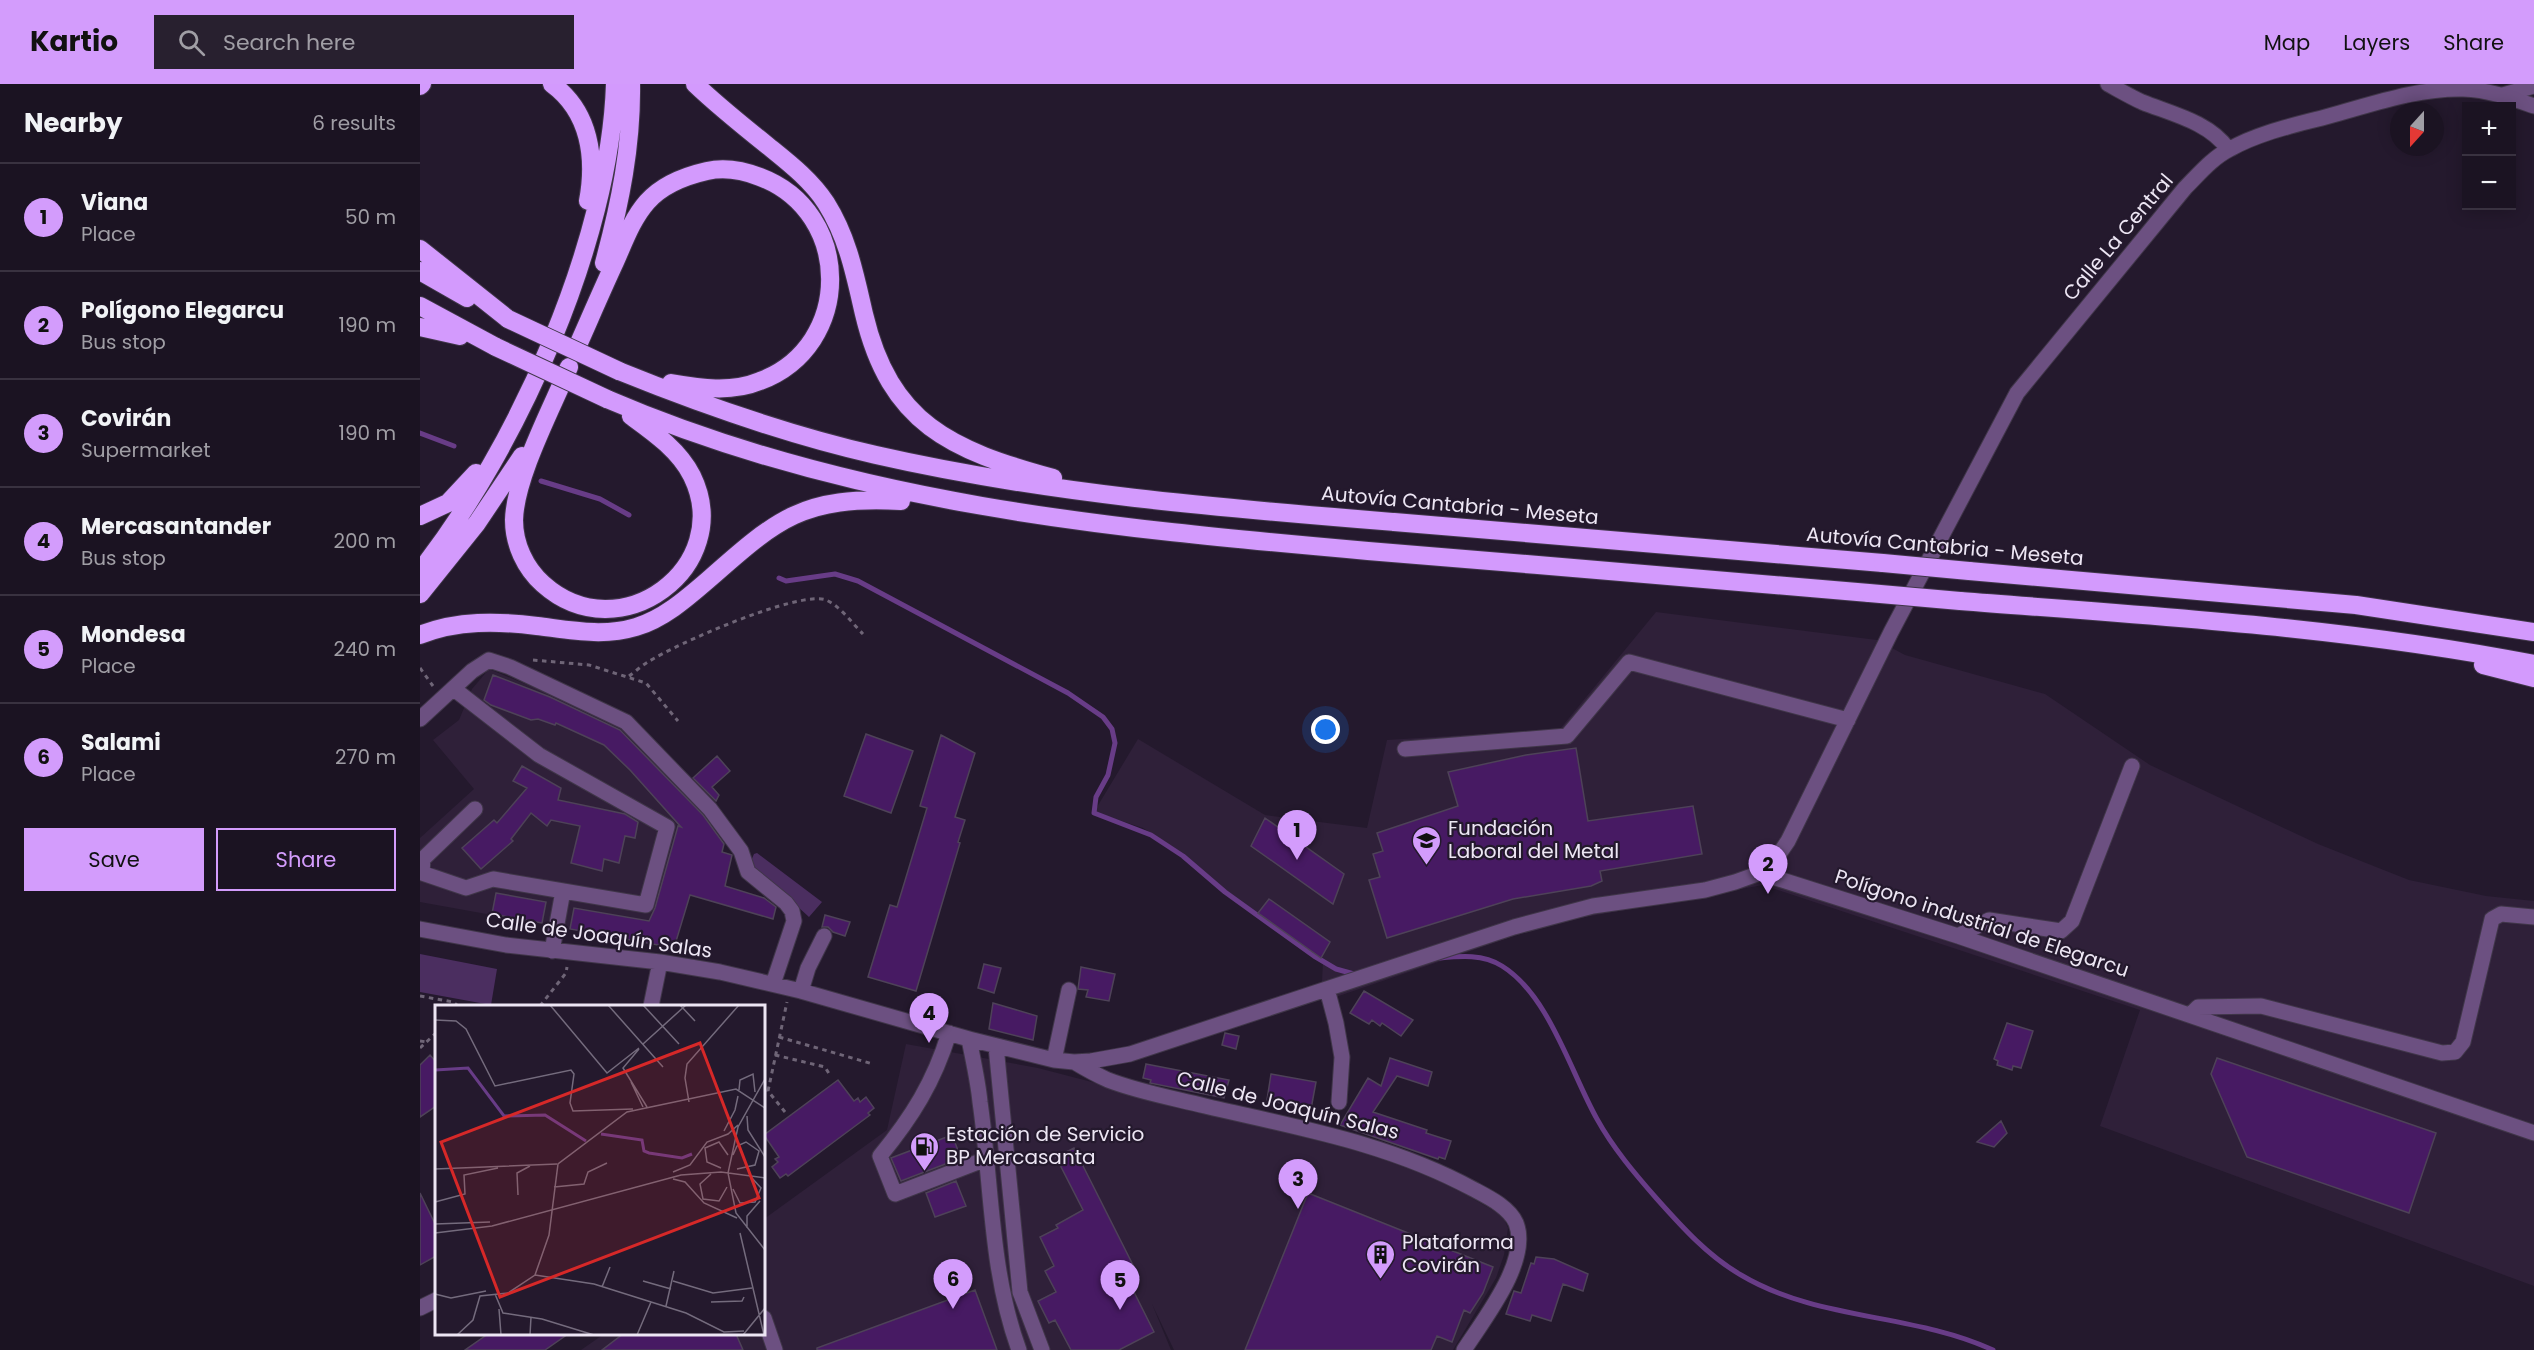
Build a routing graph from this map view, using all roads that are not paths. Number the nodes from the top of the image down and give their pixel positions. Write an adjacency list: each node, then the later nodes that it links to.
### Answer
1 (552, 84): 12 (highway)
2 (615, 84): 12 (highway)
3 (632, 84): 16 (highway)
4 (695, 84): 22 (highway)
5 (2108, 84): 9 (street)
6 (2534, 86): 7 (street)
7 (2503, 95): 8 (street, Calle La Central); 9 (street, Calle La Central)
8 (2534, 106)
9 (2228, 149): 34 (street, Calle La Central)
10 (420, 249): 14 (highway)
11 (420, 271): 14 (highway, Autovía Cantabria - Meseta)
12 (568, 294): 20 (highway)
13 (420, 306): 17 (highway)
14 (508, 319): 19 (highway, Autovía Cantabria - Meseta, bridge)
15 (420, 327): 17 (highway)
16 (578, 345): 18 (highway); 19 (highway)
17 (496, 347): 21 (highway, bridge)
18 (569, 367): 21 (highway); 26 (highway)
19 (619, 371): 22 (highway, Autovía Cantabria - Meseta)
20 (527, 394): 24 (highway); 25 (highway)
21 (607, 399): 23 (highway)
22 (1127, 498): 27 (highway, Autovía Cantabria - Meseta, bridge)
23 (999, 511): 28 (highway, bridge); 29 (highway)
24 (420, 516)
25 (420, 571)
26 (420, 594)
27 (2534, 631)
28 (2344, 634): 30 (highway); 31 (highway)
29 (420, 635)
30 (2534, 664)
31 (2534, 678)
32 (448, 694): 33 (street); 39 (street); 46 (street)
33 (420, 719)
34 (1848, 720): 35 (street); 38 (street)
35 (1405, 749)
36 (2132, 766): 43 (street, Polígono industrial de Elegarcu)
37 (475, 809): 39 (street)
38 (1760, 873): 43 (street, Polígono industrial de Elegarcu); 47 (street)
39 (562, 891): 44 (street)
40 (2534, 917): 51 (street)
41 (420, 929): 44 (street, Calle de Joaquín Salas)
42 (824, 936): 48 (street)
43 (1958, 936): 51 (street, Polígono industrial de Elegarcu)
44 (552, 951): 45 (street, Calle de Joaquín Salas)
45 (660, 962): 46 (street, Calle de Joaquín Salas); 50 (street)
46 (773, 984): 48 (street, Calle de Joaquín Salas)
47 (1327, 989): 56 (street, Calle de Joaquín Salas); 57 (street, Calle de Joaquín Salas)
48 (796, 990): 52 (street, Calle de Joaquín Salas)
49 (1069, 990): 55 (street)
50 (651, 1005)
51 (2190, 1016): 58 (street, Polígono industrial de Elegarcu)
52 (949, 1033): 53 (street, Calle de Joaquín Salas); 59 (street)
53 (969, 1039): 54 (street, Calle de Joaquín Salas); 59 (street)
54 (996, 1046): 55 (street, Calle de Joaquín Salas); 65 (street)
55 (1054, 1060): 56 (street, Calle de Joaquín Salas)
56 (1074, 1062): 66 (street, Calle de Joaquín Salas)
57 (1339, 1102)
58 (2534, 1133)
59 (986, 1159): 64 (street)
60 (435, 1300): 61 (street)
61 (420, 1308)
62 (765, 1321): 63 (street)
63 (775, 1350)
64 (1019, 1350)
65 (1042, 1350)
66 (1464, 1350)

